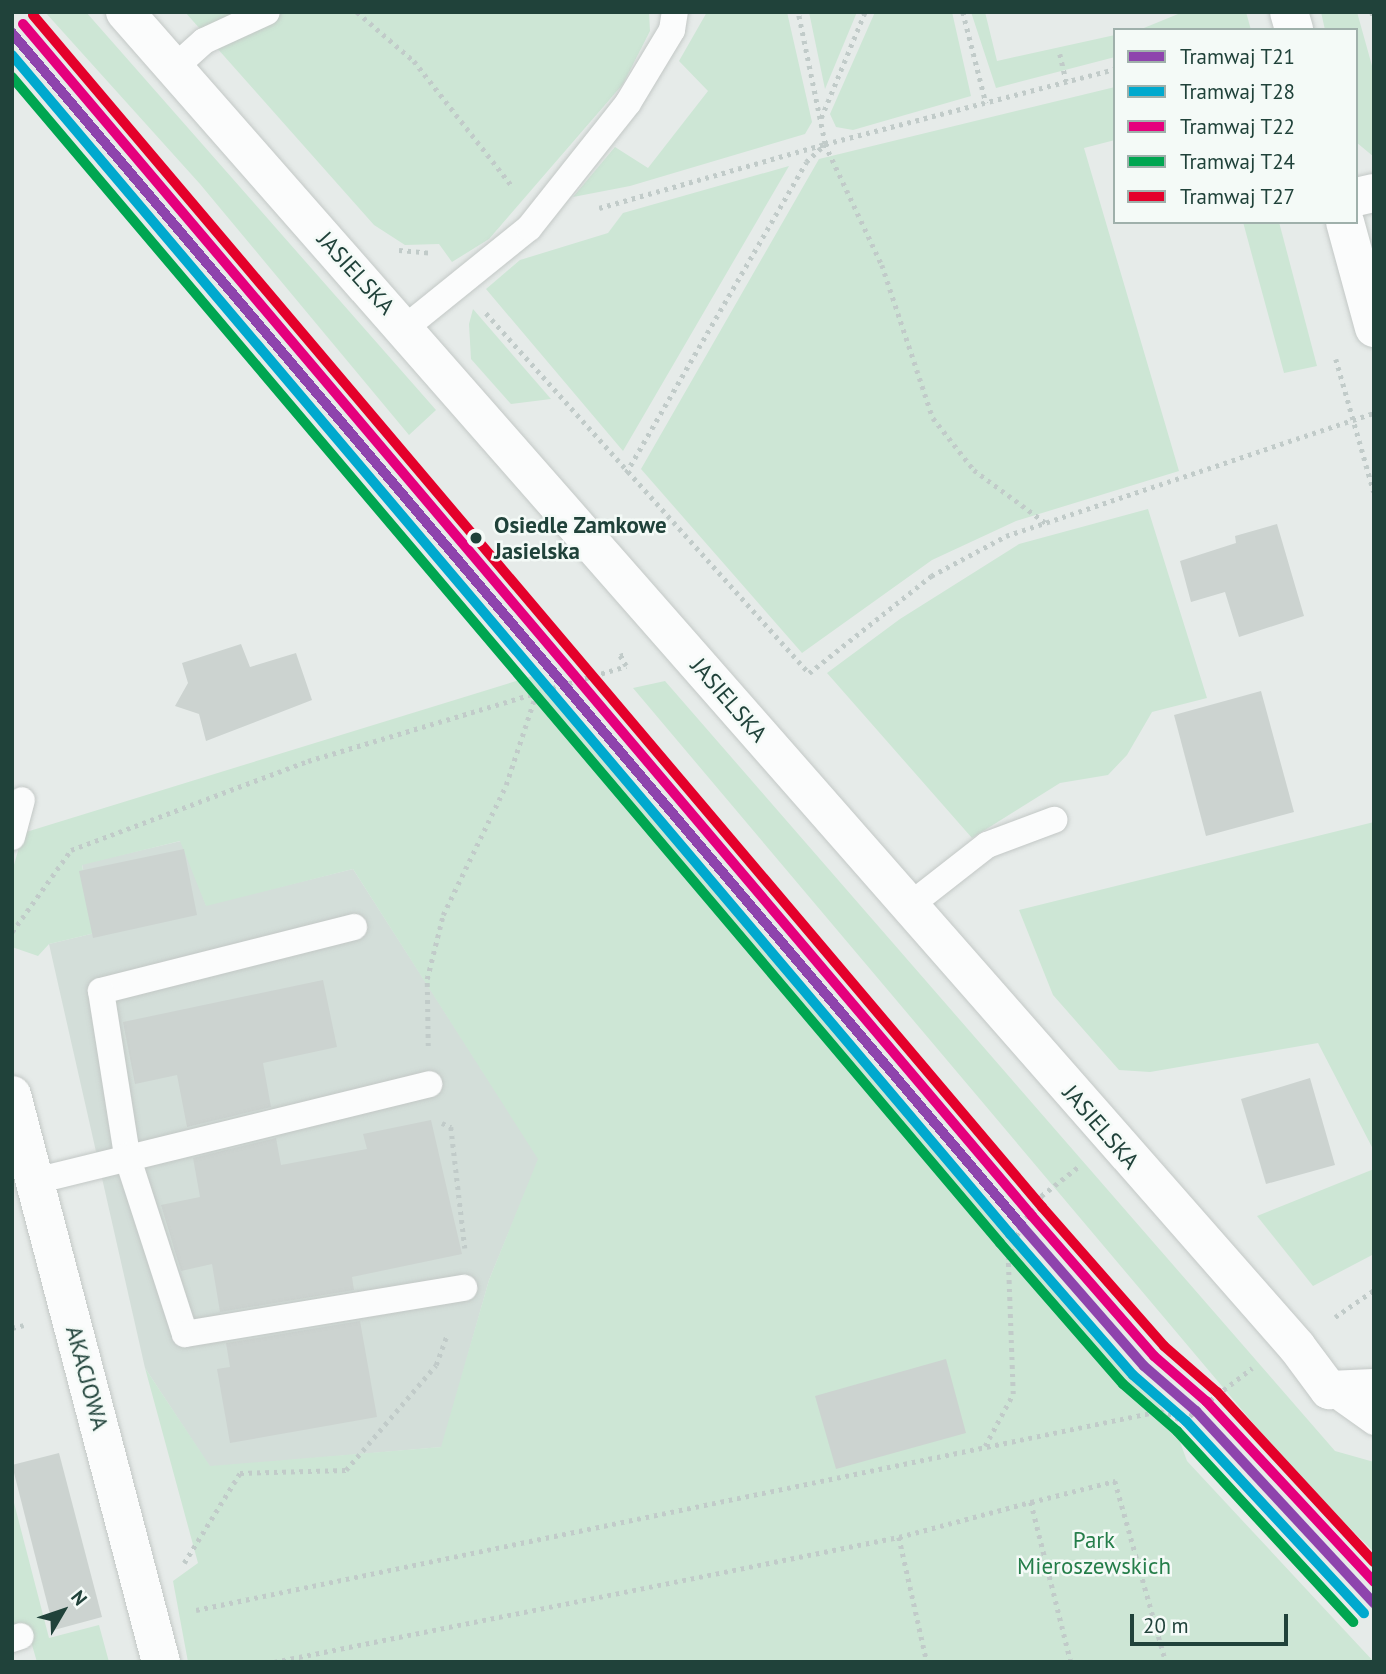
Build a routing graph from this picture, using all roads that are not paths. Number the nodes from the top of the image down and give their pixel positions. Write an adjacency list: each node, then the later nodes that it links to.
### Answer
1 (125, 12): 4 (street, JASIELSKA)
2 (267, 12): 4 (lane)
3 (675, 12): 6 (lane)
4 (174, 68): 6 (street, JASIELSKA)
5 (1346, 224): 7 (street)
6 (405, 328): 11 (street, JASIELSKA)
7 (1374, 328)
8 (22, 800): 10 (lane)
9 (1054, 820): 11 (lane)
10 (12, 837)
11 (909, 906): 19 (street, JASIELSKA)
12 (354, 927): 15 (lane)
13 (429, 1084): 15 (lane)
14 (12, 1095): 16 (street, AKACJOWA)
15 (128, 1156): 16 (lane); 17 (lane)
16 (35, 1181): 21 (street, AKACJOWA)
17 (464, 1288)
18 (1374, 1388): 19 (street)
19 (1329, 1390): 20 (lane)
20 (1374, 1422)
21 (161, 1662)

